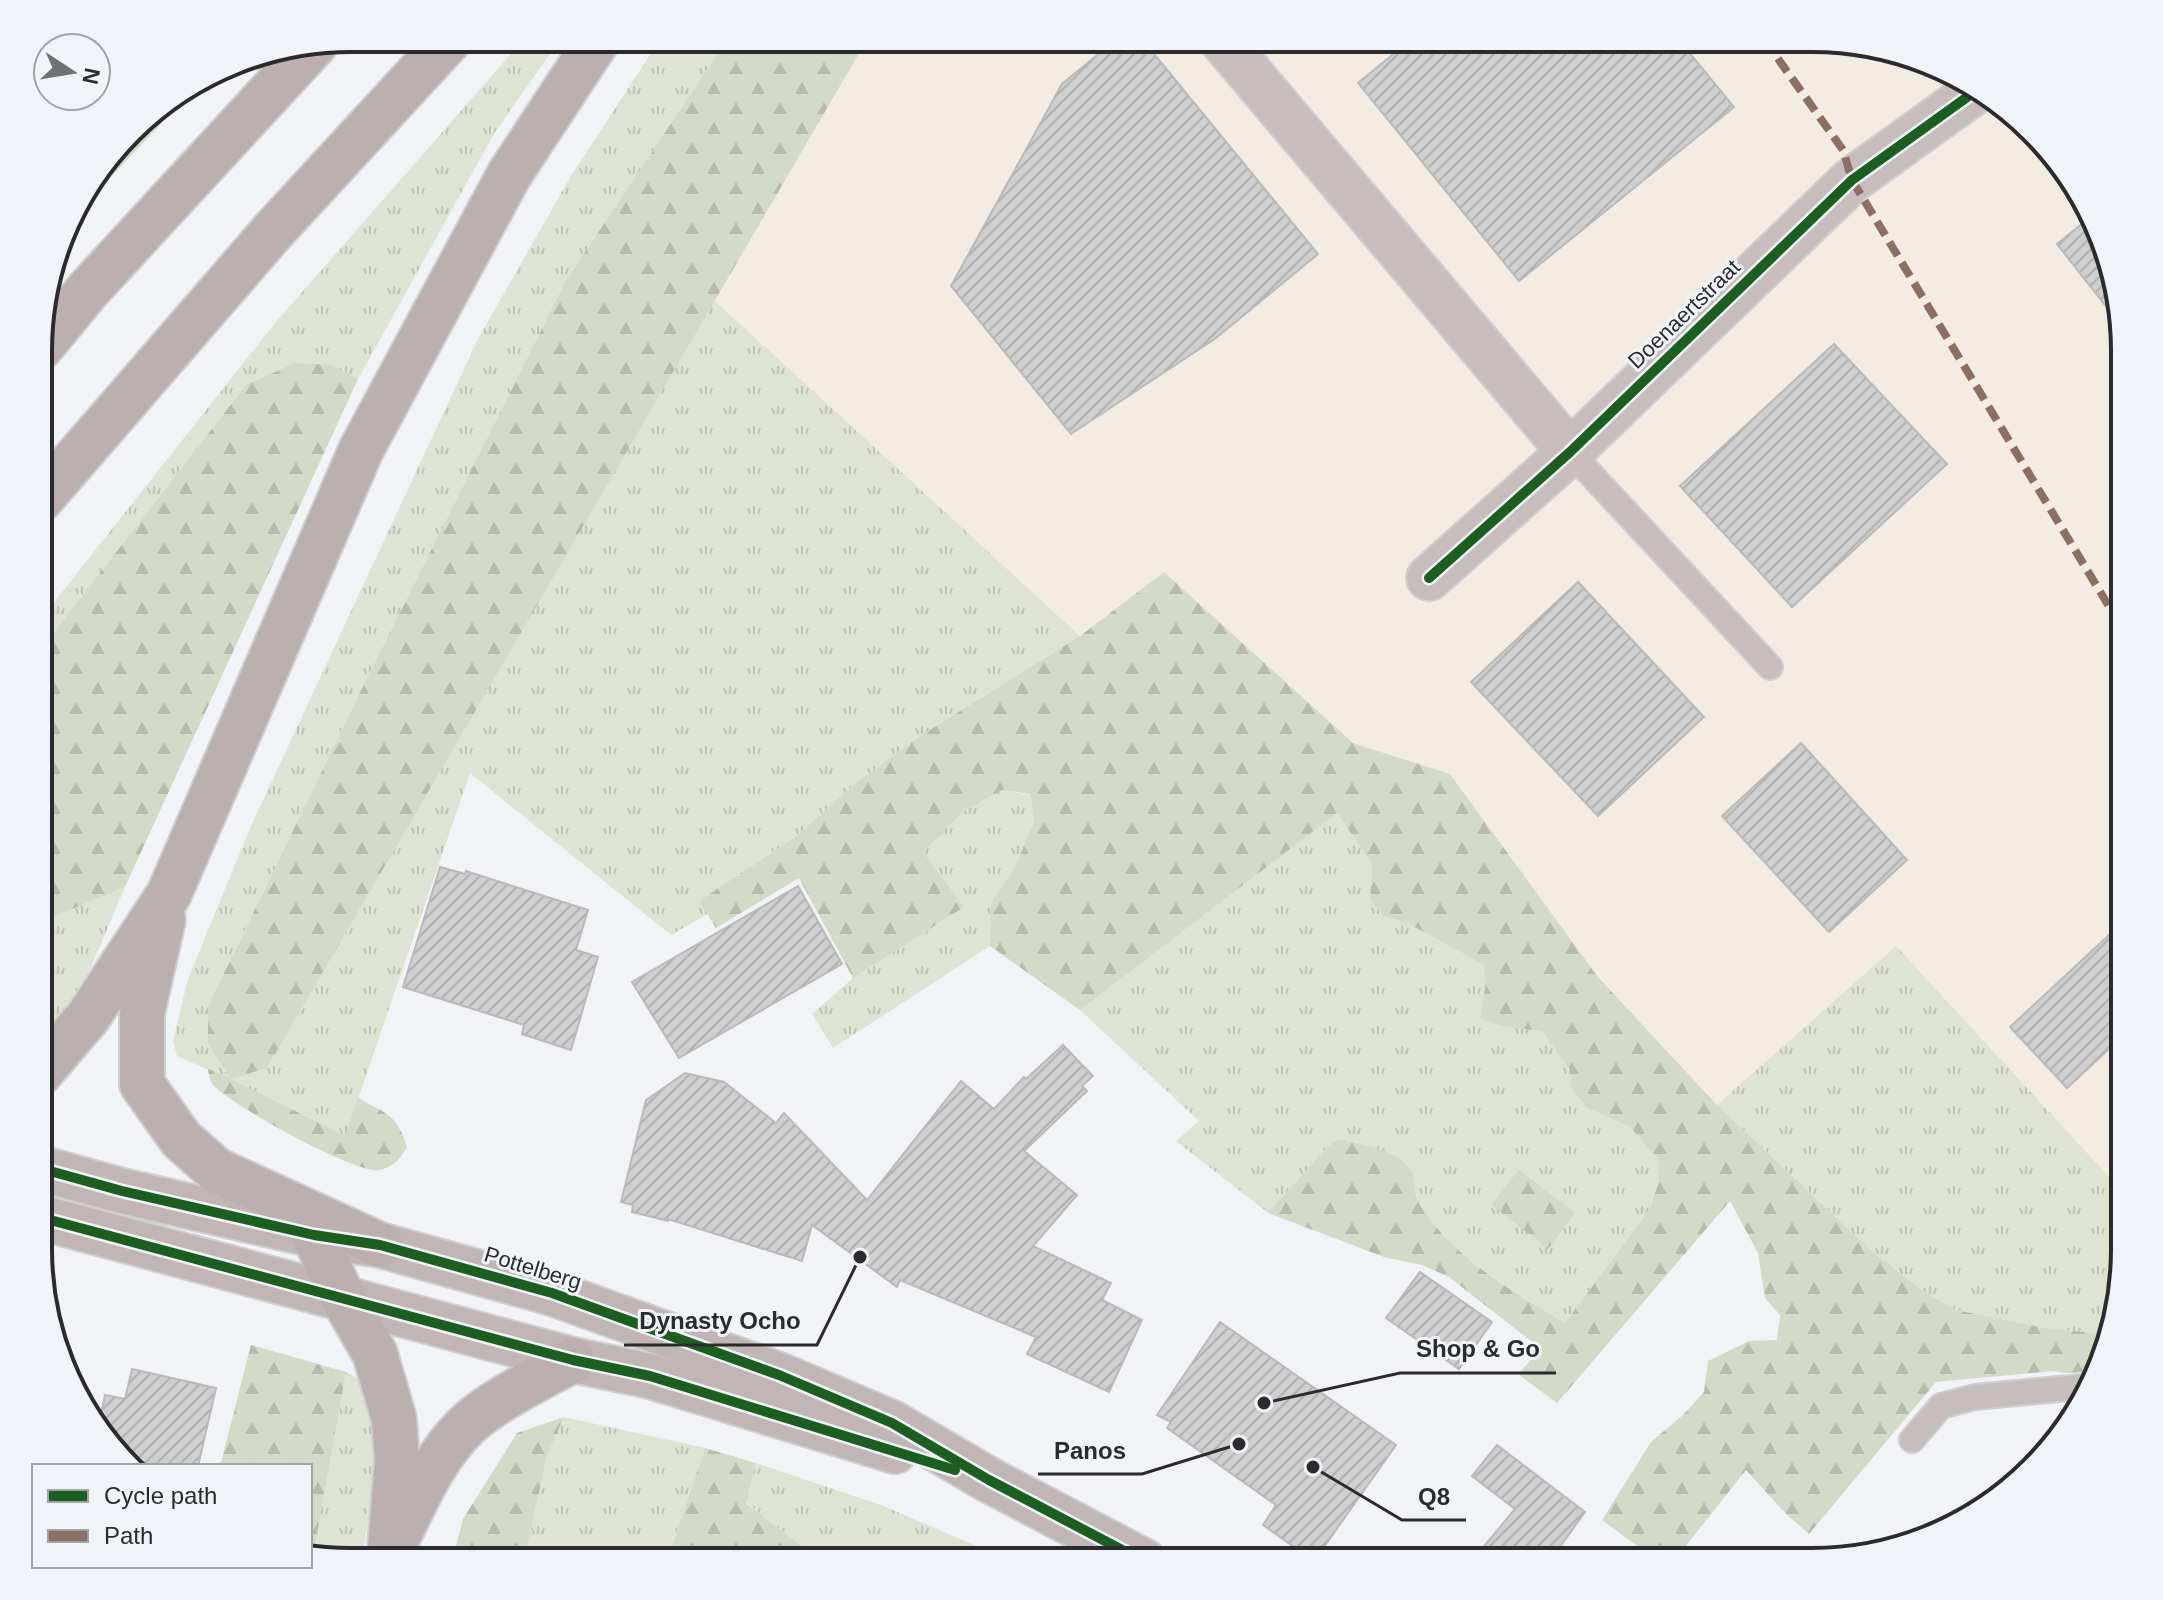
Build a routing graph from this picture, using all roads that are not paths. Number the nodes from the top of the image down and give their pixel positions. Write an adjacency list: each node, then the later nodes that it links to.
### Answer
1 (438, 52): 8 (highway)
2 (590, 52): 11 (highway)
3 (1232, 52): 7 (street)
4 (304, 56): 6 (highway)
5 (1968, 96): 7 (street, Doenaertstraat)
6 (53, 332)
7 (1570, 452): 9 (street, Doenaertstraat); 10 (lane)
8 (52, 486)
9 (1429, 578)
10 (1770, 667)
11 (169, 894): 12 (highway); 16 (highway)
12 (52, 1059)
13 (52, 1172): 15 (main road, Pottelberg)
14 (52, 1220): 17 (main road, Pottelberg)
15 (314, 1235): 16 (main road, Pottelberg); 17 (highway)
16 (380, 1245): 21 (main road, Pottelberg)
17 (343, 1298): 18 (main road, Pottelberg); 22 (highway)
18 (573, 1360): 21 (main road, Pottelberg); 23 (highway)
19 (2077, 1387): 20 (lane)
20 (1912, 1440)
21 (989, 1480): 24 (main road, Pottelberg)
22 (391, 1548)
23 (394, 1548)
24 (1118, 1548)

